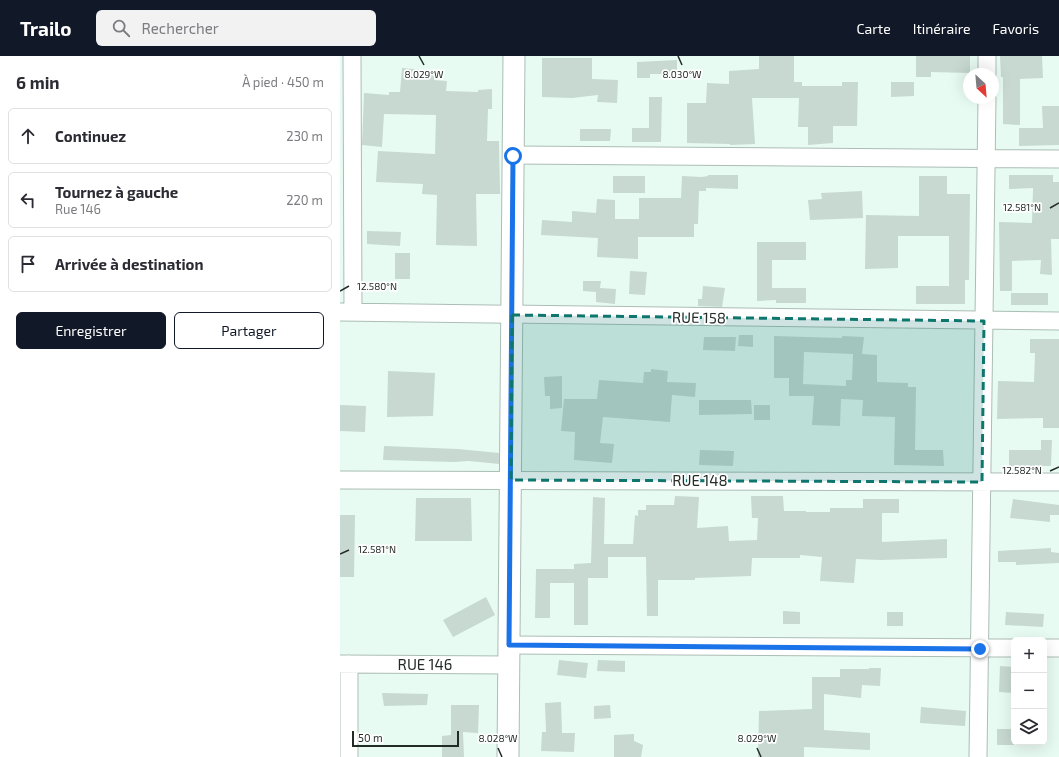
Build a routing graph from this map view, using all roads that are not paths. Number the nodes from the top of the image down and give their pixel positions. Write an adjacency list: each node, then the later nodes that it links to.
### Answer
1 (352, 56): 9 (street)
2 (514, 56): 6 (street)
3 (987, 56): 4 (street)
4 (987, 68)
5 (987, 104): 7 (street)
6 (513, 156): 7 (street); 10 (street)
7 (986, 158): 8 (street); 11 (street)
8 (1059, 159)
9 (347, 312): 10 (street, RUE 158)
10 (512, 315): 11 (street, RUE 158); 14 (street)
11 (984, 321): 12 (street, RUE 158); 15 (street)
12 (1059, 321)
13 (340, 480): 14 (street, RUE 148)
14 (511, 480): 15 (street, RUE 148); 21 (street)
15 (982, 482): 16 (street, RUE 148); 20 (street)
16 (1059, 482)
17 (1011, 648): 20 (street, RUE 146)
18 (1047, 648): 19 (street)
19 (1059, 648)
20 (980, 649): 21 (street, RUE 146); 25 (street)
21 (509, 655): 22 (street, RUE 146); 24 (street)
22 (345, 664): 23 (street)
23 (349, 757)
24 (508, 757)
25 (978, 757)

